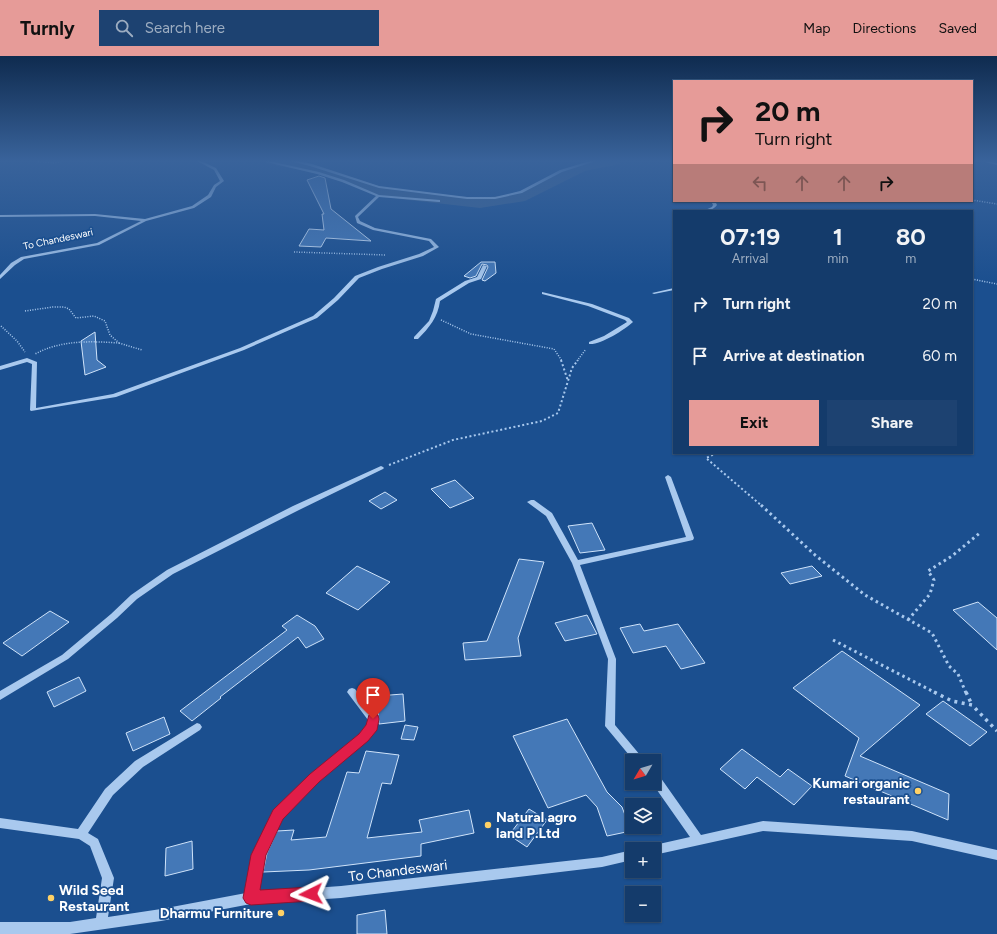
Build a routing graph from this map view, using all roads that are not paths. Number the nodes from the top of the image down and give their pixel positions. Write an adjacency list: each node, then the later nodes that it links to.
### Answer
1 (201, 202): 6 (street, To Chandeswari)
2 (371, 202): 14 (street)
3 (714, 202): 4 (street)
4 (708, 210)
5 (0, 216): 6 (street)
6 (145, 220): 8 (street, To Chandeswari)
7 (485, 266): 12 (street)
8 (0, 278)
9 (673, 289): 11 (street)
10 (544, 293): 13 (street)
11 (654, 293)
12 (416, 338)
13 (591, 343)
14 (0, 368)
15 (381, 468): 20 (street)
16 (668, 477): 18 (street)
17 (532, 502): 18 (street)
18 (576, 563): 22 (street)
19 (352, 692): 30 (street)
20 (0, 696)
21 (197, 727): 25 (street)
22 (634, 754)
23 (661, 787): 26 (street)
24 (0, 823): 25 (street)
25 (81, 834): 31 (street)
26 (699, 840): 27 (street); 28 (street)
27 (661, 848)
28 (997, 855)
29 (625, 857): 30 (street, To Chandeswari)
30 (251, 898): 31 (street, To Chandeswari)
31 (101, 924): 32 (street, To Chandeswari)
32 (0, 928)

